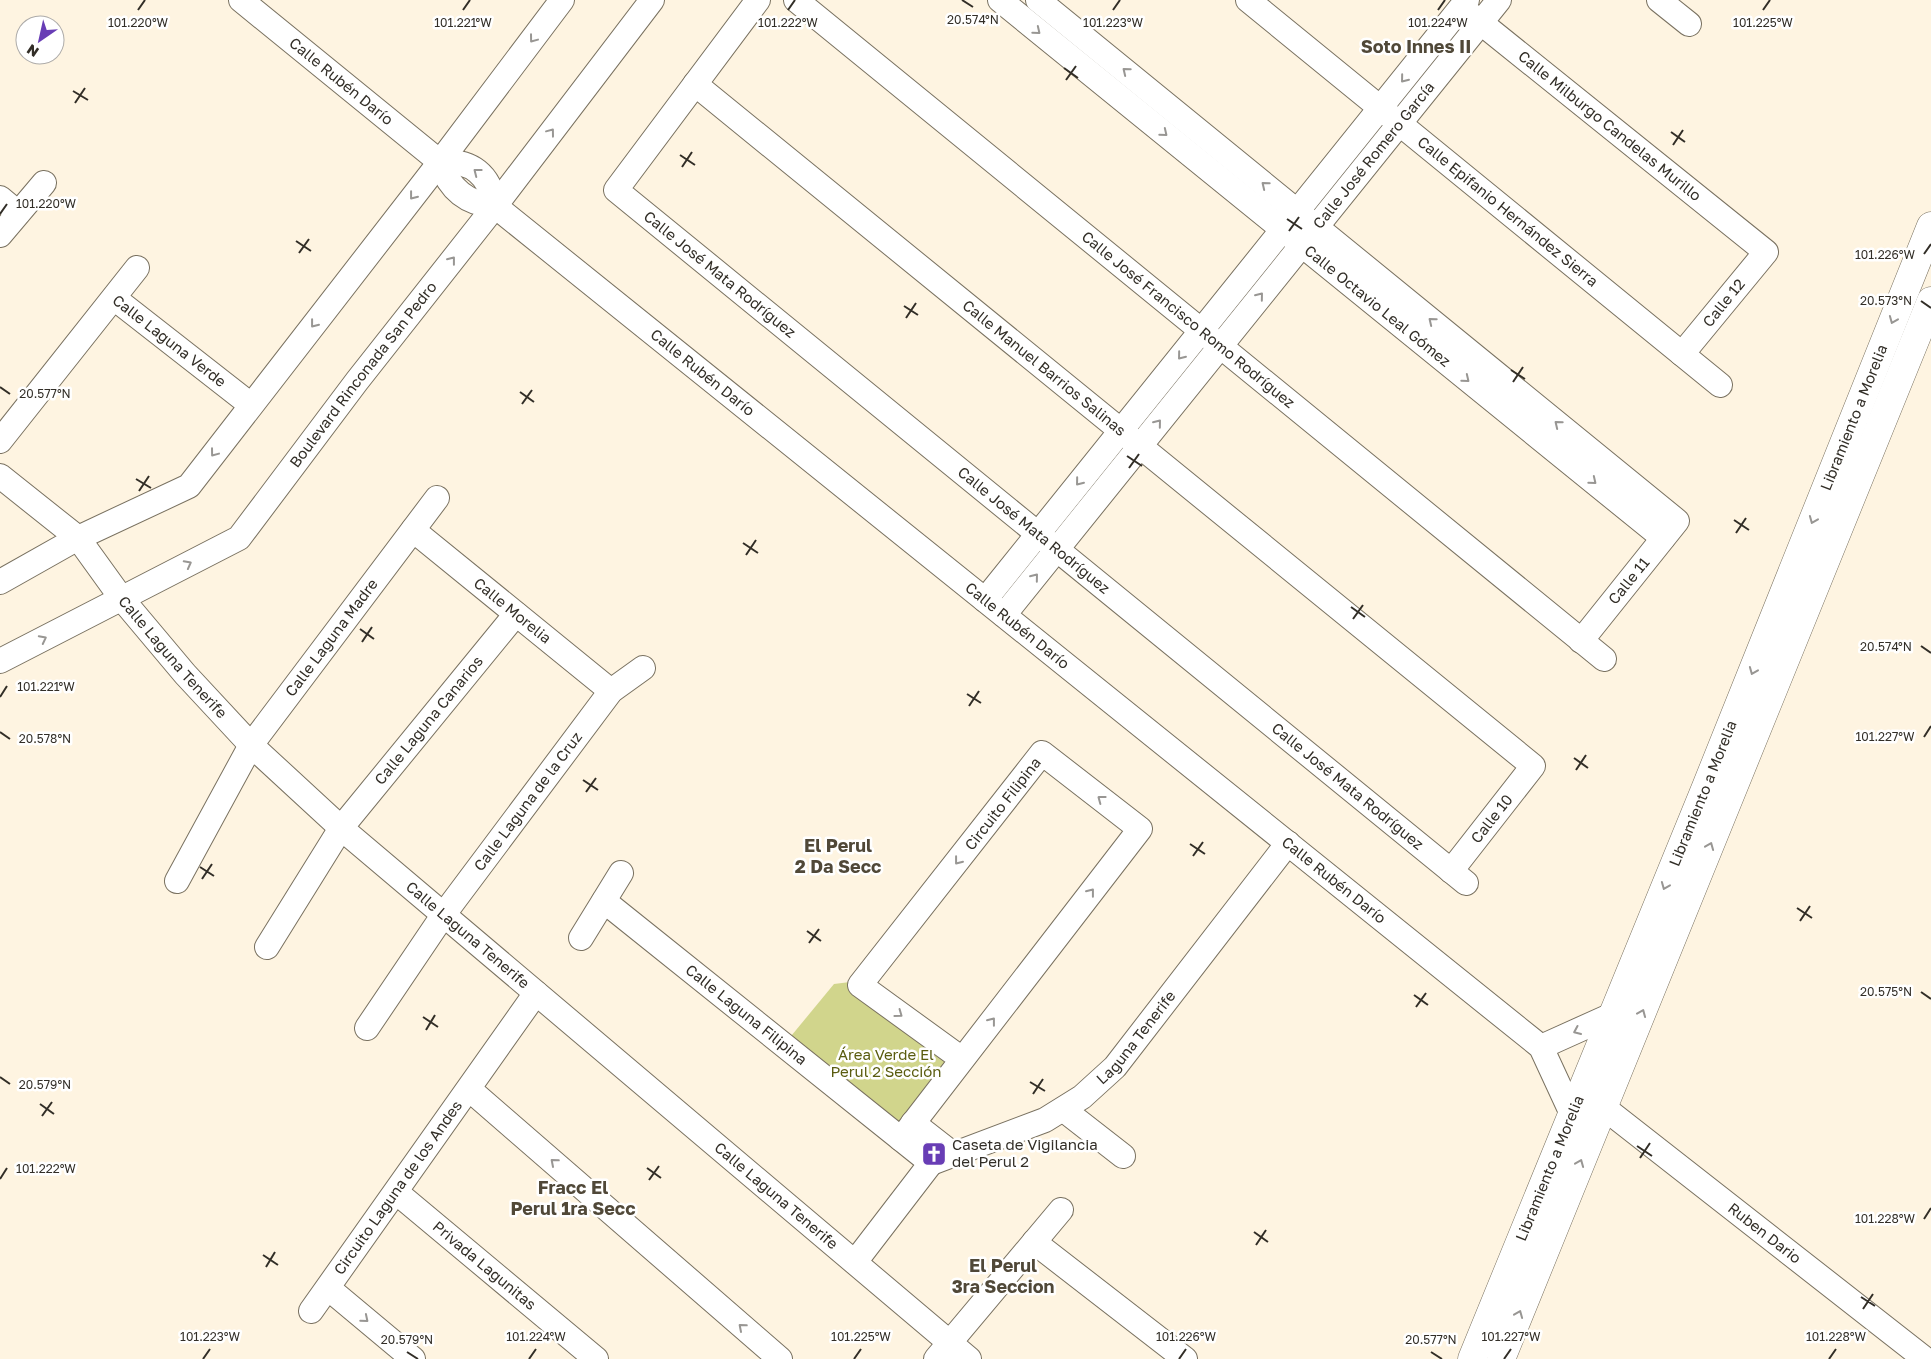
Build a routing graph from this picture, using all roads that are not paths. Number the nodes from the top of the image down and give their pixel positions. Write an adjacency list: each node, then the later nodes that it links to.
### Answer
1 (241, 0): 17 (street, Calle Rubén Darío)
2 (562, 0): 17 (street, one-way to 17)
3 (652, 0): 20 (street, Boulevard Rinconada San Pedro, one-way to 3)
4 (758, 0): 14 (street)
5 (796, 0): 32 (street, Calle José Francisco Romo Rodríguez)
6 (1000, 0): 25 (street, Calle Octavio Leal Gómez, one-way to 25)
7 (1038, 0): 21 (street, Calle Octavio Leal Gómez, one-way to 7)
8 (1248, 0): 15 (street, Calle Epifanio Hernández Sierra)
9 (1499, 0): 12 (street, Calle José Romero García)
10 (1658, 0): 13 (street)
11 (1460, 2): 12 (street, Calle Milburgo Candelas Murillo); 15 (street, Calle José Romero García, one-way to 15)
12 (1481, 23): 16 (street, Calle José Romero García); 28 (street, Calle Milburgo Candelas Murillo)
13 (1689, 24)
14 (695, 84): 37 (street, Calle Manuel Barrios Salinas); 44 (street, Calle José Mata Rodríguez)
15 (1380, 108): 16 (street, Calle Epifanio Hernández Sierra); 21 (street, Calle José Romero García)
16 (1399, 124): 24 (street, Calle José Romero García); 34 (street, Calle Epifanio Hernández Sierra)
17 (440, 162): 20 (street, Calle Rubén Darío); 36 (street, one-way to 36)
18 (44, 183): 22 (street)
19 (0, 198): 22 (street)
20 (495, 206): 48 (street, Boulevard Rinconada San Pedro, one-way to 20); 49 (street, Calle Rubén Darío)
21 (1297, 211): 24 (street, Calle Octavio Leal Gómez); 25 (street, Calle José Romero García)
22 (18, 213): 26 (street)
23 (1931, 226): 69 (highway, Libramiento a Morelia, one-way to 69)
24 (1316, 227): 27 (street, Calle José Romero García); 43 (street, Calle Octavio Leal Gómez, one-way to 24)
25 (1282, 230): 27 (street, Calle Octavio Leal Gómez); 32 (street, Calle José Romero García)
26 (0, 235)
27 (1301, 245): 33 (street, Calle José Romero García, one-way to 27); 43 (street, Calle Octavio Leal Gómez, one-way to 43)
28 (1766, 252): 34 (street, Calle 12)
29 (137, 268): 30 (street)
30 (114, 298): 36 (street, Calle Laguna Verde); 38 (street, Calle Laguna Verde)
31 (1931, 301): 74 (highway, Libramiento a Morelia, one-way to 31)
32 (1201, 330): 33 (street, Calle José Francisco Romo Rodríguez); 37 (street, Calle José Romero García, one-way to 37)
33 (1220, 346): 39 (street, Calle José Romero García, one-way to 33); 52 (street, Calle José Francisco Romo Rodríguez)
34 (1682, 354): 35 (street, Calle Epifanio Hernández Sierra)
35 (1720, 385)
36 (251, 405): 45 (street, one-way to 45)
37 (1121, 431): 39 (street, Calle Manuel Barrios Salinas); 44 (street, Calle José Romero García, one-way to 44)
38 (0, 441)
39 (1140, 446): 46 (street, Calle José Romero García); 58 (street, Calle Manuel Barrios Salinas)
40 (0, 476): 45 (street, Calle Laguna Tenerife)
41 (437, 498): 42 (street, Calle Laguna Madre)
42 (413, 530): 50 (street, Calle Morelia); 57 (street, Calle Laguna Madre)
43 (1670, 530): 52 (street, Calle 11)
44 (1038, 534): 46 (street, Calle José Mata Rodríguez); 49 (street, Calle José Romero García)
45 (78, 538): 47 (street); 48 (street, Calle Laguna Tenerife)
46 (1057, 549): 51 (street, Calle José Romero García, one-way to 46); 62 (street, Calle José Mata Rodríguez)
47 (0, 582)
48 (122, 599): 53 (street, Boulevard Rinconada San Pedro, one-way to 48); 57 (street, Calle Laguna Tenerife)
49 (985, 600): 51 (street, Calle Rubén Darío)
50 (516, 614): 56 (street, Calle Morelia); 59 (street, Calle Laguna Canarios)
51 (1004, 615): 60 (street, Calle Rubén Darío)
52 (1581, 641): 54 (street, Calle José Francisco Romo Rodríguez)
53 (2, 657)
54 (1604, 659)
55 (643, 668): 56 (street, Calle Laguna de la Cruz)
56 (612, 691): 65 (street, Calle Laguna de la Cruz)
57 (251, 745): 59 (street, Calle Laguna Tenerife); 63 (street, Calle Laguna Madre)
58 (1533, 766): 62 (street, Calle 10)
59 (341, 828): 65 (street, Calle Laguna Tenerife); 67 (street, Calle Laguna Canarios)
60 (1288, 844): 71 (street, Calle Rubén Darío); 75 (street, Laguna Tenerife)
61 (621, 873): 64 (street)
62 (1459, 877)
63 (177, 881)
64 (604, 901): 66 (street); 77 (street, Calle Laguna Filipina)
65 (444, 914): 68 (street, Calle Laguna Tenerife); 70 (street, Calle Laguna de la Cruz)
66 (581, 938)
67 (267, 947)
68 (536, 994): 73 (street, Circuito Laguna de los Andes); 84 (street, Calle Laguna Tenerife)
69 (1612, 1015): 71 (street, one-way to 71); 76 (highway, Libramiento a Morelia)
70 (367, 1028)
71 (1541, 1047): 76 (street, Calle Rubén Darío)
72 (962, 1060): 72 (street, Circuito Filipina, one-way to 72); 77 (street, Circuito Filipina)
73 (469, 1088): 81 (street, Circuito Laguna de los Andes); 90 (street, Circuito Laguna de los Andes, one-way to 73)
74 (1603, 1107): 94 (highway, Libramiento a Morelia, one-way to 74); 95 (street, Ruben Dario)
75 (1064, 1110): 78 (street, Laguna Tenerife); 79 (street)
76 (1572, 1114): 93 (highway, Libramiento a Morelia)
77 (907, 1131): 78 (street); 80 (street, Calle Laguna Filipina)
78 (954, 1155): 80 (street, Laguna Tenerife)
79 (1123, 1156)
80 (931, 1163): 84 (street)
81 (396, 1192): 85 (street, Circuito Laguna de los Andes); 89 (street, Privada Lagunitas)
82 (1061, 1210): 83 (street)
83 (1034, 1242): 87 (street); 92 (street)
84 (855, 1262): 87 (street, Calle Laguna Tenerife)
85 (328, 1288): 86 (street, Circuito Laguna de los Andes); 88 (street, Circuito Laguna de los Andes, one-way to 88)
86 (311, 1311)
87 (943, 1351): 91 (street, Calle Laguna Tenerife)
88 (413, 1359)
89 (596, 1359)
90 (779, 1359)
91 (969, 1359)
92 (1185, 1359)
93 (1472, 1359)
94 (1501, 1359)
95 (1925, 1359)

